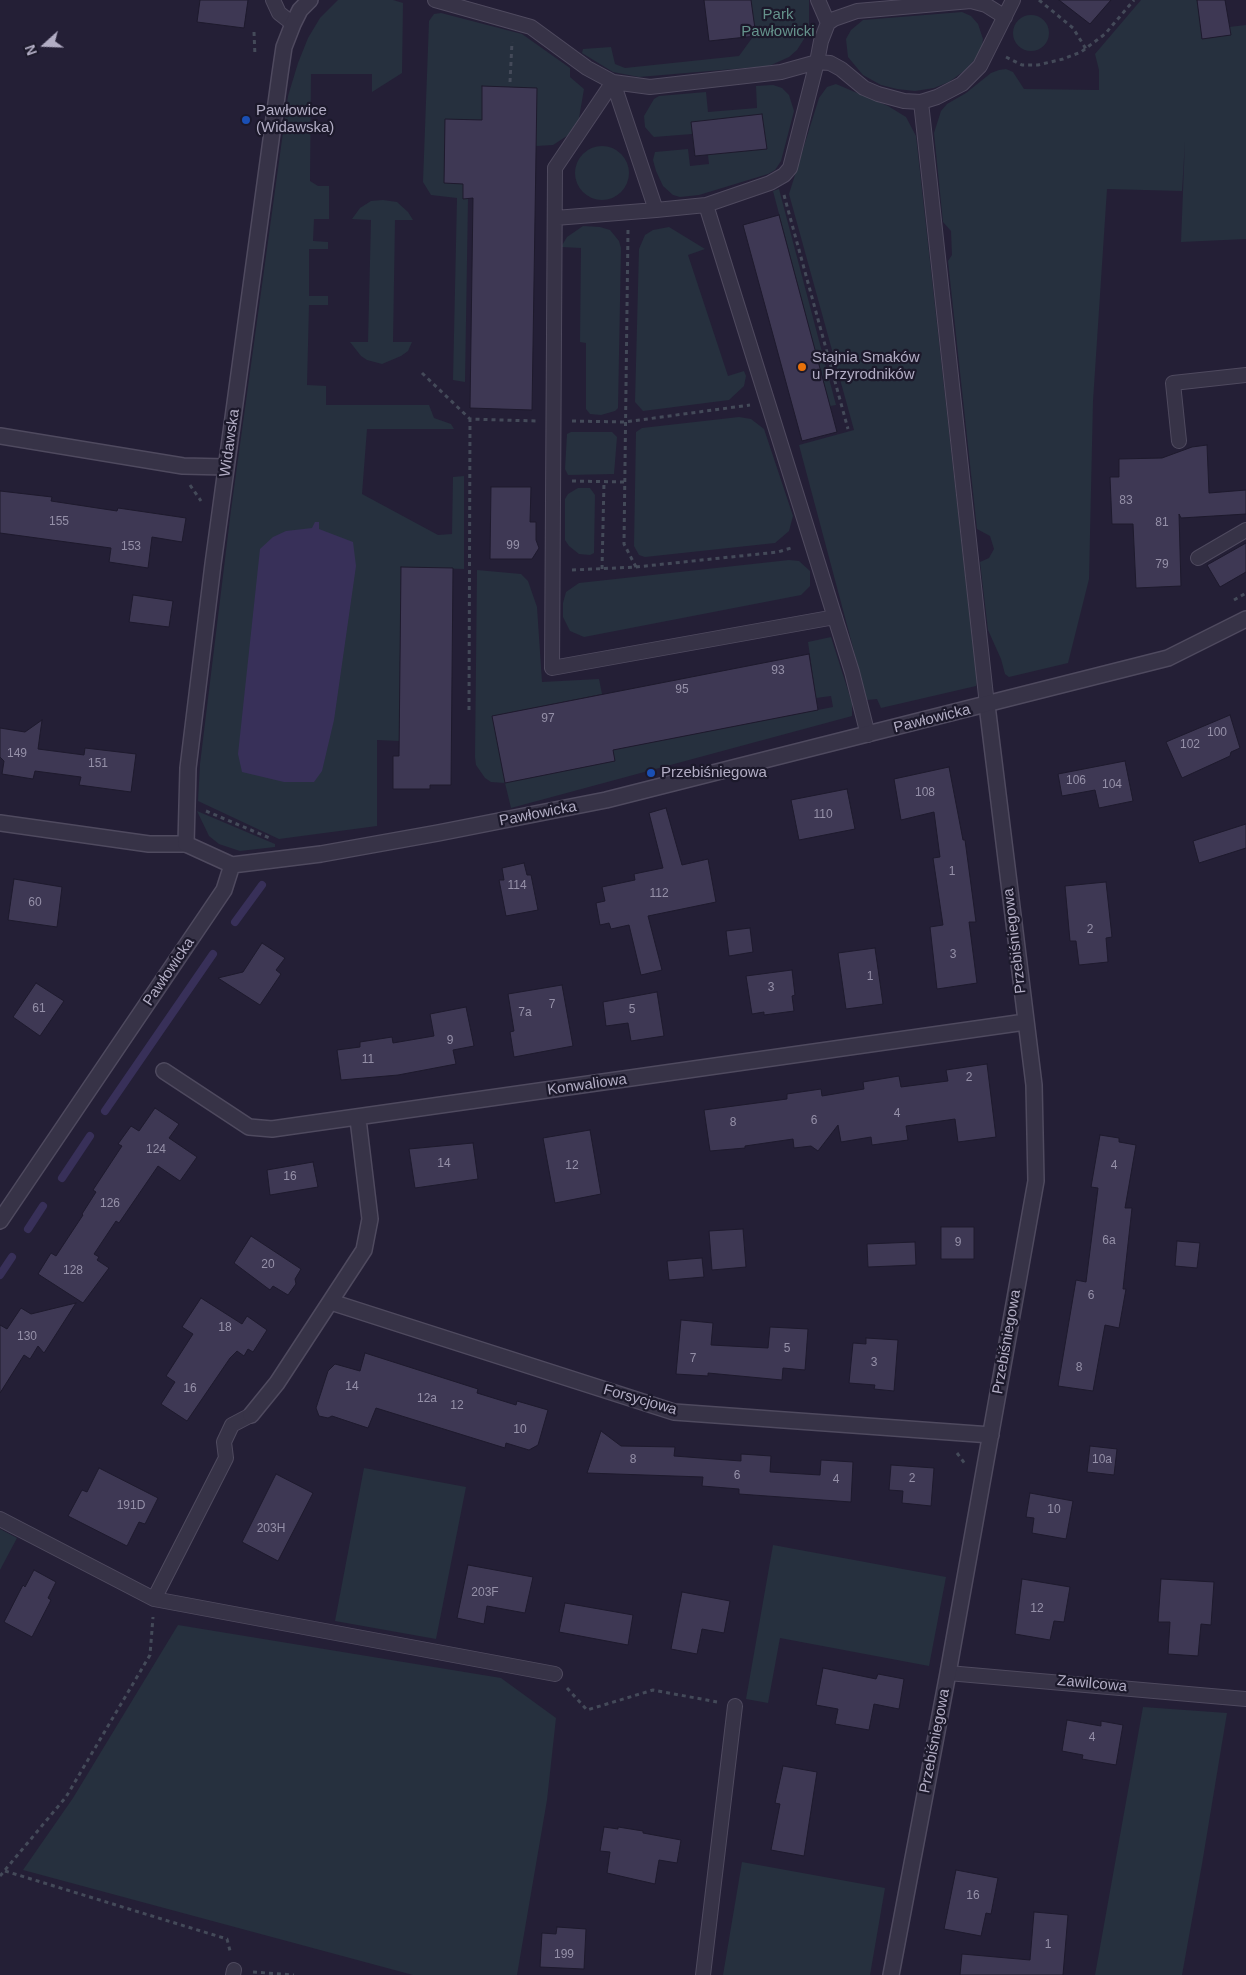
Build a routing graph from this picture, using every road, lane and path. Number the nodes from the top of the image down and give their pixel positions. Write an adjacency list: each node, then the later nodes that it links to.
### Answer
1 (273, 0): 13 (lane)
2 (310, 0): 13 (street, Widawska)
3 (435, 0): 11 (lane)
4 (818, 0): 12 (lane)
5 (1013, 0): 10 (lane)
6 (1039, 0): 9 (path)
7 (1134, 0): 16 (path)
8 (1063, 11): 9 (path)
9 (1059, 16): 16 (path)
10 (1005, 17): 12 (lane); 15 (lane)
11 (514, 22): 19 (path); 20 (lane)
12 (828, 23): 18 (lane)
13 (293, 24): 36 (street, Widawska)
14 (254, 32): 17 (path)
15 (990, 49): 16 (path); 21 (lane)
16 (1086, 49)
17 (255, 56)
18 (817, 62): 20 (lane); 21 (lane); 22 (lane)
19 (510, 82)
20 (613, 82): 24 (lane); 26 (lane)
21 (921, 102): 48 (lane)
22 (784, 175): 23 (lane); 33 (path)
23 (706, 205): 24 (lane); 29 (lane)
24 (656, 210): 25 (lane)
25 (628, 212): 26 (lane); 32 (path)
26 (555, 218): 31 (lane)
27 (422, 373): 30 (path)
28 (1246, 375): 35 (lane)
29 (767, 400): 32 (path); 41 (lane)
30 (470, 419): 31 (path); 49 (path)
31 (554, 421): 32 (path); 37 (lane)
32 (625, 422): 39 (path)
33 (848, 429)
34 (0, 436): 36 (street)
35 (1179, 441)
36 (226, 467): 51 (street, Widawska)
37 (553, 481): 38 (path); 45 (lane)
38 (604, 482): 39 (path); 44 (path)
39 (624, 482): 43 (path)
40 (1246, 530): 42 (lane)
41 (811, 542): 43 (path); 46 (lane)
42 (1198, 558)
43 (636, 567): 44 (path)
44 (602, 569): 45 (path)
45 (552, 571): 46 (lane)
46 (835, 617): 50 (lane)
47 (1246, 619): 48 (street, Pawłowicka)
48 (987, 705): 50 (street, Pawłowicka); 56 (street, Przebiśniegowa)
49 (469, 710)
50 (868, 735): 54 (street, Pawłowicka)
51 (187, 806): 53 (street, Widawska); 54 (path)
52 (0, 823): 53 (street)
53 (186, 844): 55 (street)
54 (285, 858): 55 (street, Pawłowicka)
55 (232, 865): 59 (street, Pawłowicka)
56 (1025, 1022): 58 (street, Konwaliowa); 62 (street, Przebiśniegowa)
57 (164, 1071): 58 (street, Konwaliowa)
58 (358, 1119): 60 (street)
59 (0, 1221)
60 (331, 1302): 61 (street); 62 (street, Forsycjowa)
61 (251, 1415): 64 (lane)
62 (992, 1434): 65 (street, Przebiśniegowa)
63 (0, 1519): 64 (lane)
64 (154, 1599): 66 (lane); 69 (path)
65 (948, 1673): 67 (lane, Zawilcowa); 74 (street, Przebiśniegowa)
66 (555, 1674): 68 (path)
67 (1240, 1698)
68 (735, 1706): 73 (lane)
69 (5, 1871): 70 (path); 71 (path)
70 (0, 1876)
71 (233, 1973): 72 (path)
72 (294, 1975)
73 (702, 1975)
74 (891, 1975)

